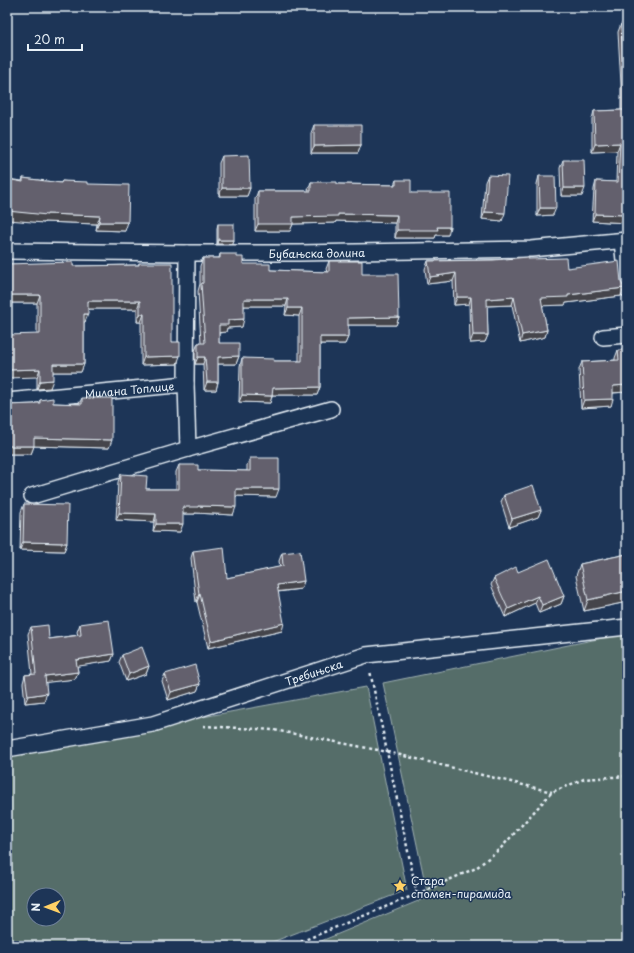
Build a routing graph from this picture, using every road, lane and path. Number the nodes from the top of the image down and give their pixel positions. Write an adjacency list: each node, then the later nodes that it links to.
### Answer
1 (625, 241): 3 (street, Бубањска долина); 4 (street)
2 (7, 251): 3 (street, Бубањска долина)
3 (188, 253): 7 (street)
4 (627, 289)
5 (627, 335): 6 (street)
6 (603, 337)
7 (186, 384): 8 (street, Милана Топлице); 10 (street, Милана Топлице)
8 (7, 401)
9 (331, 409): 10 (street)
10 (188, 449): 11 (street)
11 (32, 496)
12 (627, 627): 13 (street, Требињска)
13 (366, 655): 15 (street, Требињска); 16 (path)
14 (198, 726): 16 (path)
15 (7, 749)
16 (388, 752): 18 (path); 19 (path)
17 (627, 776): 18 (path)
18 (552, 792): 19 (path)
19 (417, 894): 20 (path)
20 (290, 946)

